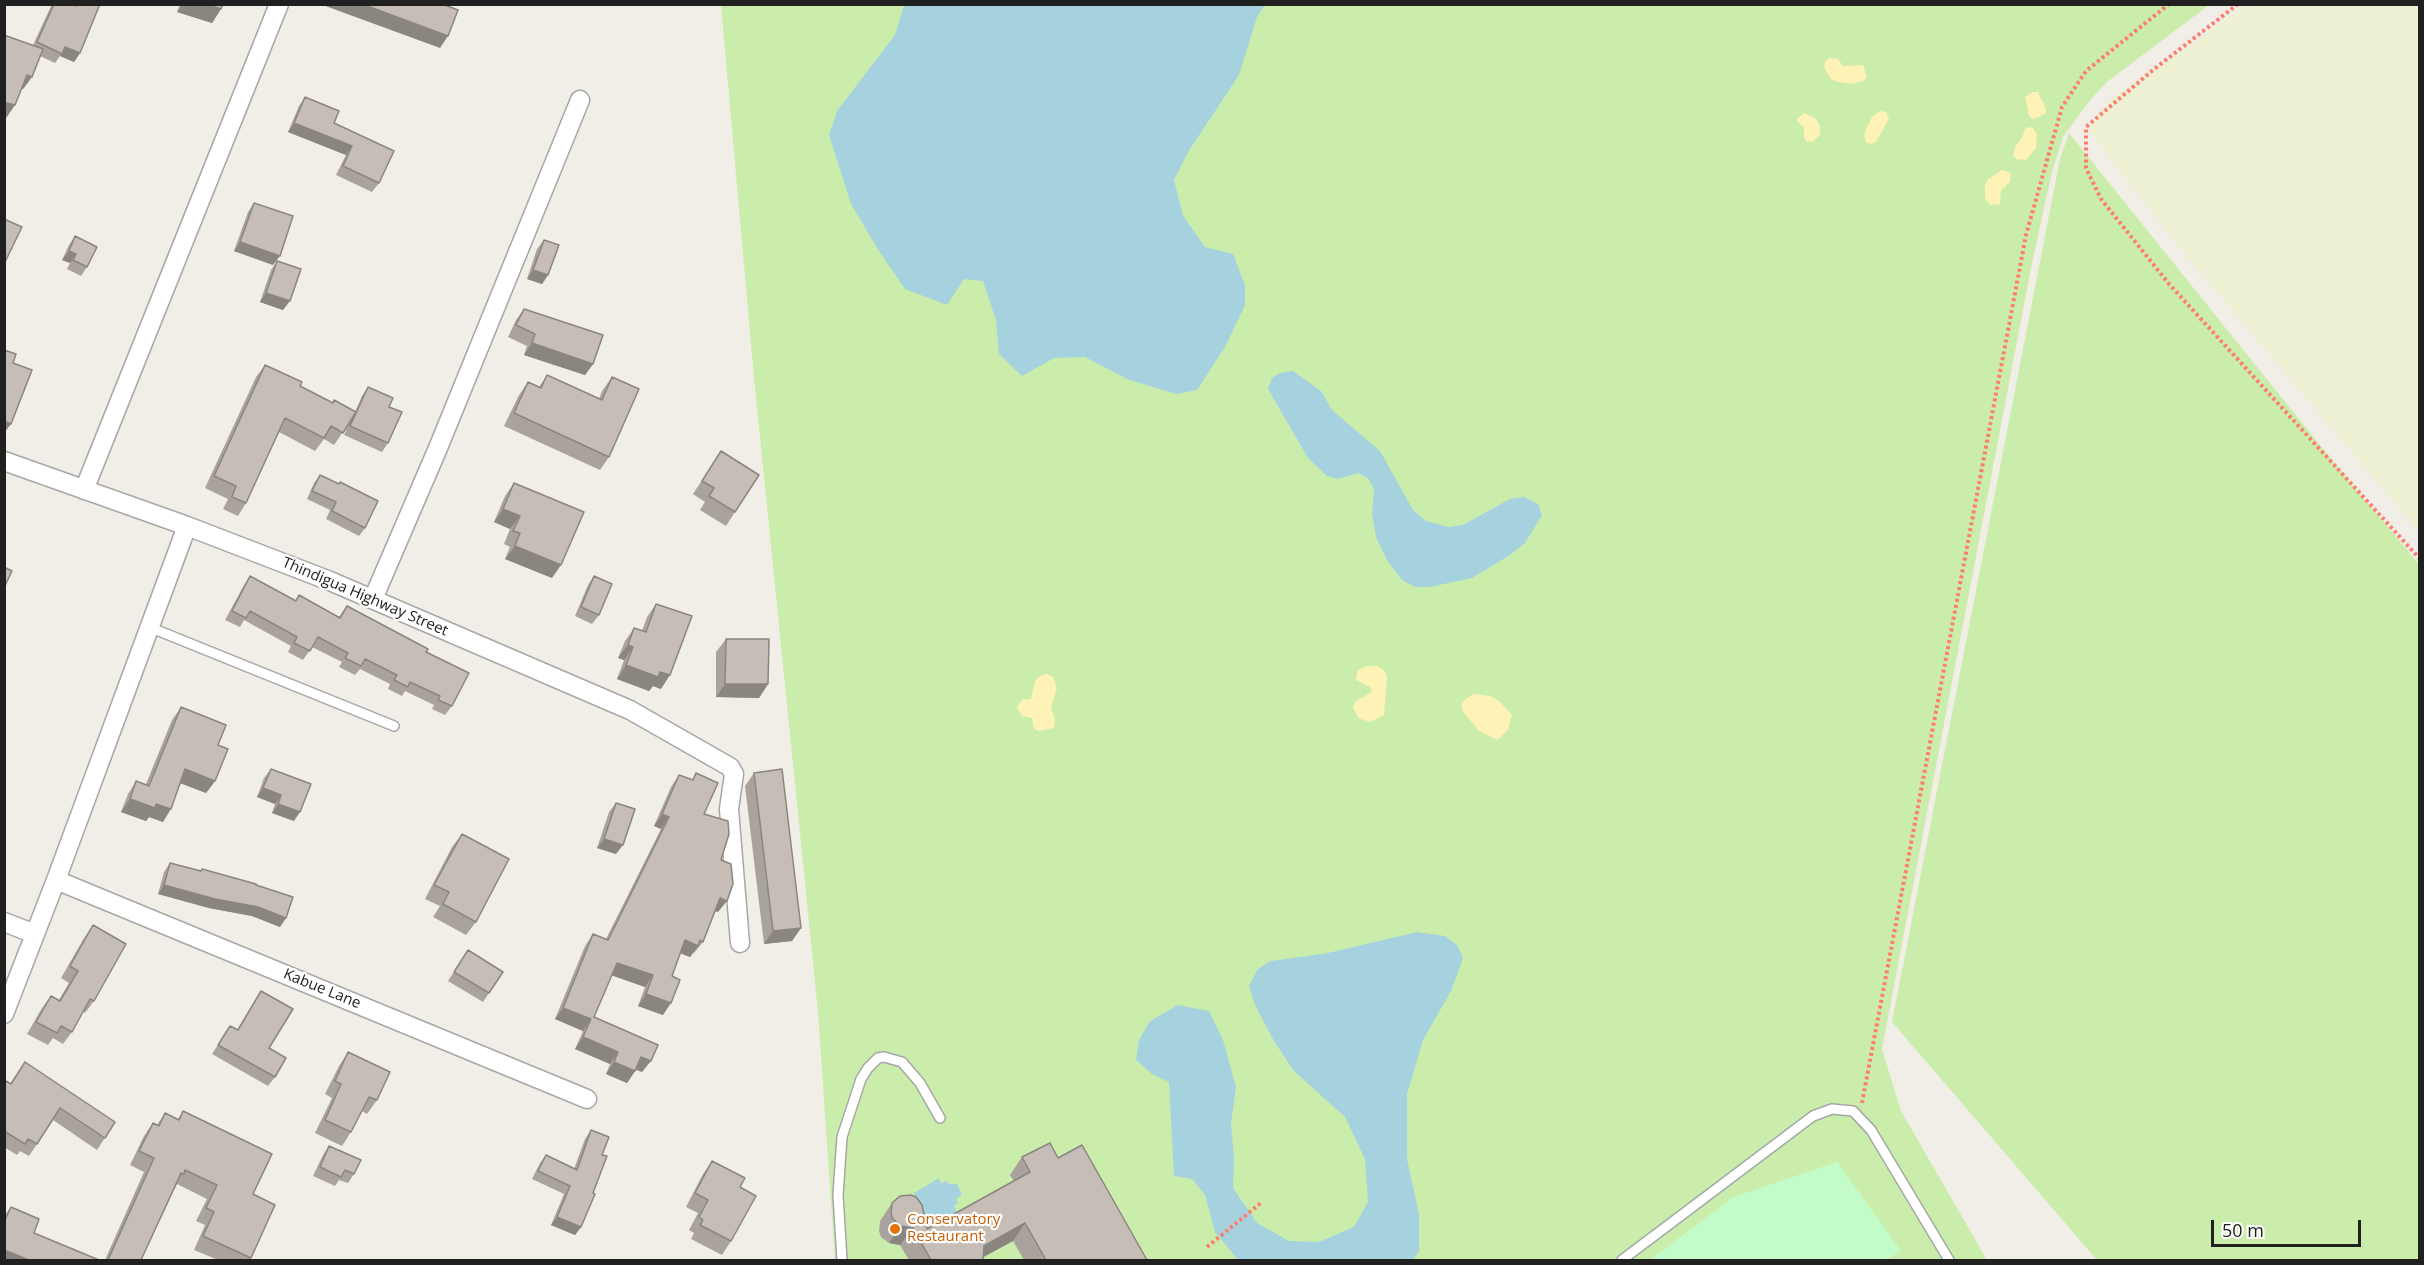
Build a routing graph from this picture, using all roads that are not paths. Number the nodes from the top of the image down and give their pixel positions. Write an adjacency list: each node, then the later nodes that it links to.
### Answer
1 (279, 4): 4 (street)
2 (580, 100): 6 (street)
3 (4, 461): 4 (street, Thindigua Highway Street)
4 (84, 490): 5 (street, Thindigua Highway Street)
5 (186, 526): 6 (street, Thindigua Highway Street); 7 (street)
6 (373, 599): 12 (street, Thindigua Highway Street)
7 (149, 627): 8 (lane); 9 (street)
8 (394, 726)
9 (57, 880): 11 (street); 14 (street, Kabue Lane)
10 (4, 922): 11 (street)
11 (35, 934): 13 (street)
12 (740, 943)
13 (4, 1014)
14 (587, 1099)
15 (940, 1118): 16 (lane)
16 (842, 1260)
17 (1622, 1260): 18 (lane)
18 (1949, 1260)

